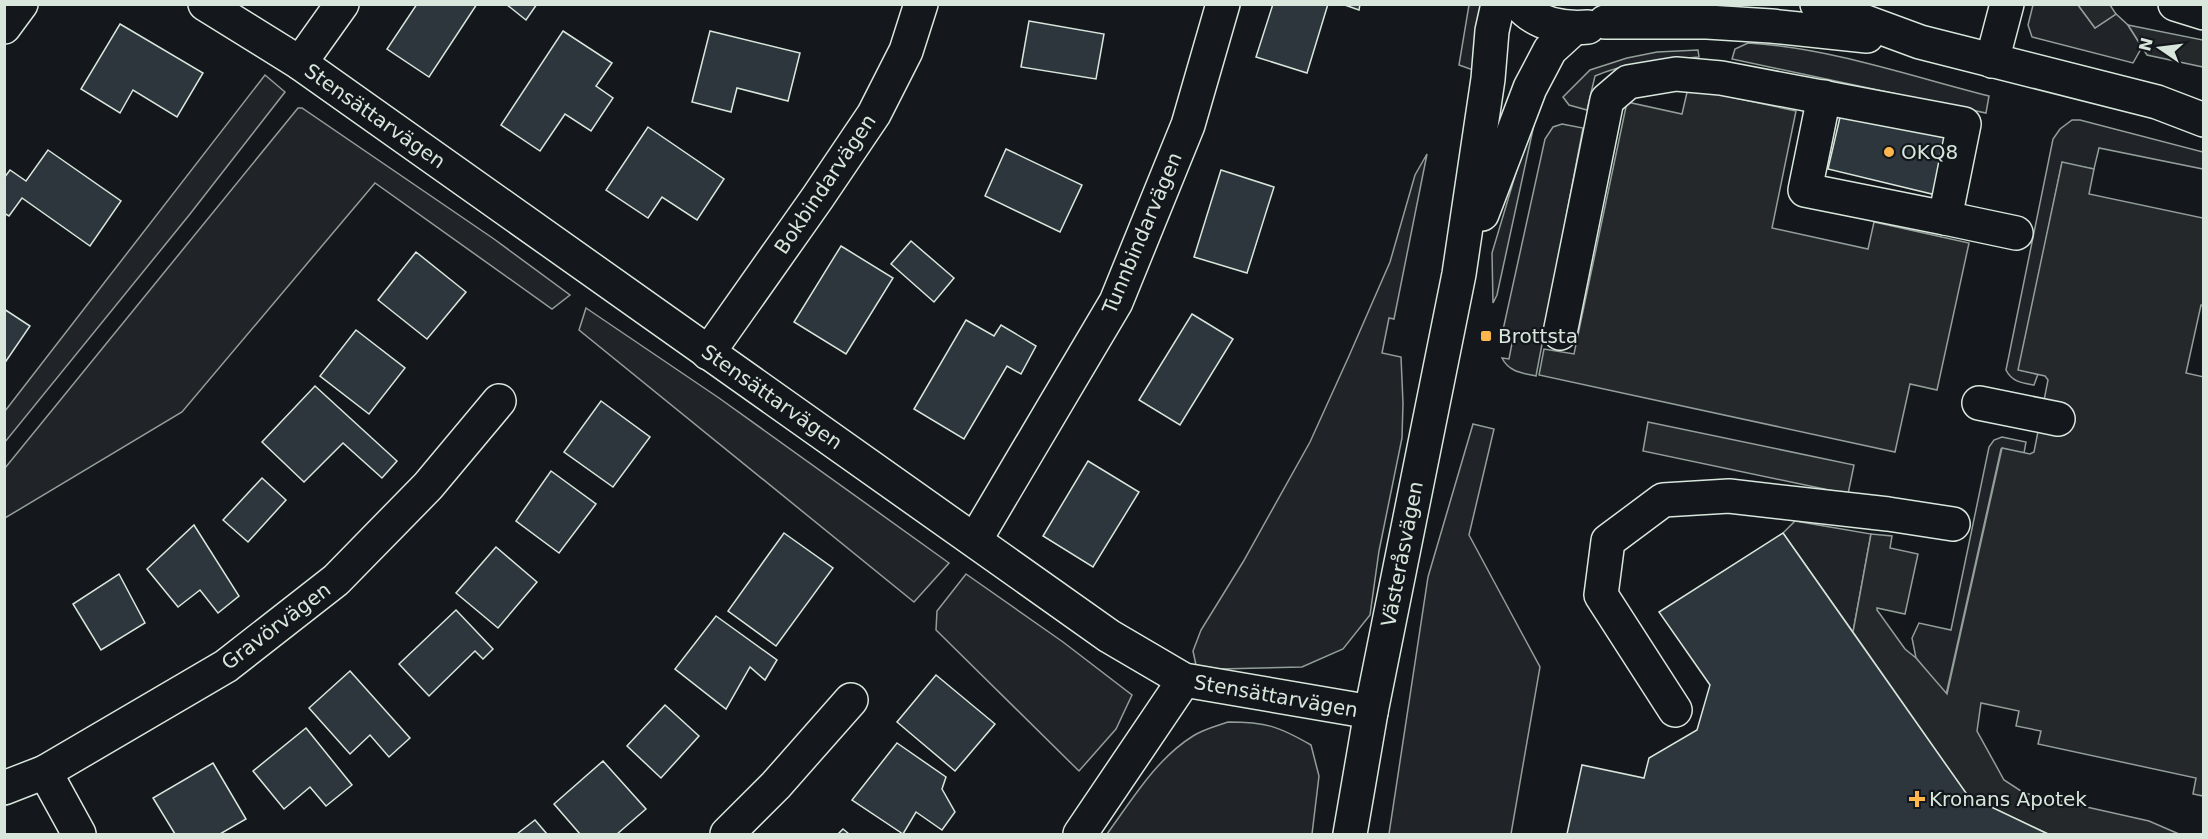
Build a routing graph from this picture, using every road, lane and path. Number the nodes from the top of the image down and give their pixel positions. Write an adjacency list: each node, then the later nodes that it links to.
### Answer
1 (21, 4): 13 (street)
2 (205, 4): 17 (street, Stensättarvägen)
3 (342, 4): 17 (street)
4 (921, 4): 26 (street, Bokbindarvägen)
5 (1223, 4): 31 (street, Tunnbindarvägen)
6 (1498, 4): 24 (street, Västeråsvägen)
7 (1519, 4): 14 (street)
8 (1817, 4): 15 (street)
9 (2007, 4): 16 (street)
10 (2175, 4): 12 (street)
11 (1617, 13): 14 (street); 15 (street)
12 (2204, 13)
13 (4, 27)
14 (1573, 28): 24 (street, Västeråsvägen)
15 (1920, 42): 16 (street)
16 (1992, 61): 19 (street)
17 (300, 63): 26 (street, Stensättarvägen)
18 (1824, 97): 22 (street); 22 (street); 25 (street)
19 (2157, 102): 20 (street); 21 (street)
20 (2204, 106)
21 (2204, 120)
22 (1945, 218): 23 (street)
23 (2016, 233)
24 (1458, 274): 35 (street, Västeråsvägen)
25 (1560, 333)
26 (708, 353): 31 (street, Stensättarvägen)
27 (499, 401): 36 (street, Gravörvägen)
28 (1979, 403): 29 (street)
29 (2058, 419)
30 (1953, 524): 34 (street)
31 (975, 540): 32 (street, Stensättarvägen)
32 (1184, 680): 35 (street, Stensättarvägen); 40 (street)
33 (851, 700): 39 (street)
34 (1675, 710)
35 (1371, 712): 41 (street, Västeråsvägen)
36 (45, 772): 37 (street, Gravörvägen); 38 (street)
37 (4, 789)
38 (79, 834)
39 (728, 834)
40 (1080, 834)
41 (1350, 834)

